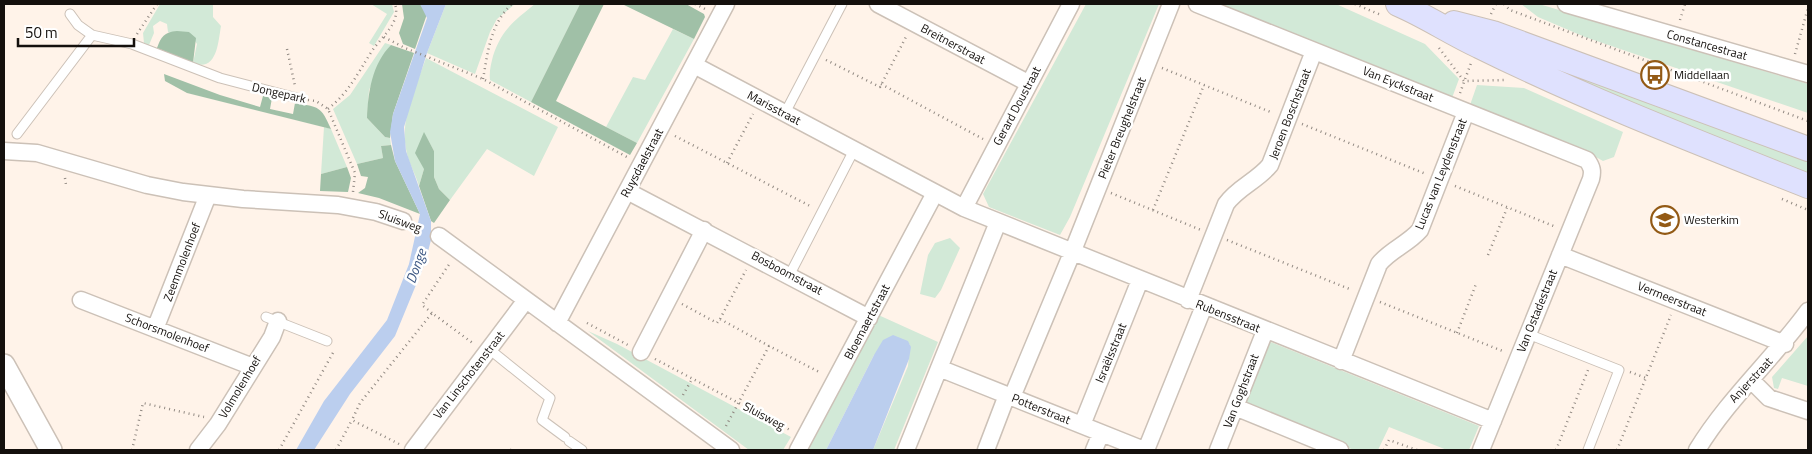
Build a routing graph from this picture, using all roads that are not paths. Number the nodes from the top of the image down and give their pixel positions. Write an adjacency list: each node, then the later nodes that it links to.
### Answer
1 (726, 4): 14 (street, Ruysdaelstraat)
2 (842, 4): 19 (lane)
3 (878, 4): 16 (street, Breitnerstraat)
4 (1071, 4): 16 (street, Gerard Doustraat)
5 (1171, 4): 34 (street, Pieter Breughelstraat)
6 (1197, 4): 13 (street, Van Eyckstraat)
7 (1398, 4): 11 (main road)
8 (1566, 4): 9 (street, Constancestraat)
9 (1607, 10): 15 (street, Constancestraat)
10 (70, 14): 12 (lane, Dongepark)
11 (1428, 17): 21 (main road); 25 (main road)
12 (92, 34): 17 (lane, Dongepark); 20 (lane)
13 (1314, 51): 18 (street, Van Eyckstraat); 40 (street, Jeroen Boschstraat)
14 (694, 65): 19 (street, Marisstraat); 26 (street, Ruysdaelstraat)
15 (1808, 74)
16 (1028, 83): 29 (street, Gerard Doustraat)
17 (297, 98)
18 (1466, 112): 24 (street, Van Eyckstraat); 53 (street, Lucas van Leydenstraat)
19 (785, 113): 22 (street, Marisstraat)
20 (17, 134)
21 (1808, 149)
22 (854, 150): 27 (street, Marisstraat); 36 (lane)
23 (4, 151): 28 (street, Sluisweg)
24 (1593, 172): 35 (street, Van Ostadestraat)
25 (1808, 186)
26 (627, 191): 32 (street, Bosboomstraat); 43 (street, Ruysdaelstraat)
27 (935, 193): 29 (street, Marisstraat); 44 (street, Bloemaertstraat)
28 (208, 195): 30 (street, Sluisweg); 46 (street, Zeemmolenhoef)
29 (964, 208): 31 (street, Rubensstraat)
30 (403, 221)
31 (998, 222): 34 (street, Rubensstraat); 56 (street)
32 (704, 230): 36 (street, Bosboomstraat); 52 (street)
33 (439, 236): 39 (street)
34 (1072, 252): 37 (street, Rubensstraat); 58 (street, Pieter Breughelstraat)
35 (1560, 255): 48 (street, Van Ostadestraat); 50 (street, Vermeerstraat)
36 (790, 274): 44 (street, Bosboomstraat)
37 (1140, 280): 40 (street, Rubensstraat); 62 (street, Israëlsstraat)
38 (81, 300): 46 (street, Schorsmolenhoef)
39 (526, 300): 43 (street); 51 (street, Van Linschotenstraat)
40 (1188, 300): 41 (street, Rubensstraat)
41 (1204, 306): 47 (street, Rubensstraat); 73 (street)
42 (1808, 311): 50 (street, Anjerstraat)
43 (560, 317): 69 (street)
44 (869, 318): 64 (street, Bloemaertstraat)
45 (272, 319): 49 (lane, Volmolenhoef); 55 (street, Volmolenhoef)
46 (155, 329): 55 (street, Schorsmolenhoef)
47 (1265, 331): 53 (street, Rubensstraat); 59 (street, Van Goghstraat)
48 (1528, 334): 61 (street, Van Ostadestraat); 77 (lane)
49 (327, 341)
50 (1785, 344): 57 (street, Anjerstraat)
51 (487, 351): 65 (street, Van Linschotenstraat); 68 (lane)
52 (641, 352)
53 (1341, 361): 61 (street, Rubensstraat)
54 (4, 365): 66 (street)
55 (253, 367): 67 (street, Volmolenhoef)
56 (939, 368): 58 (street, Potterstraat); 70 (street)
57 (1751, 380): 60 (street); 78 (street, Anjerstraat)
58 (1009, 396): 62 (street, Potterstraat); 71 (street, Pieter Breughelstraat)
59 (1235, 407): 74 (street, Van Goghstraat); 75 (street)
60 (1808, 411)
61 (1493, 421): 76 (street, Van Ostadestraat)
62 (1082, 426): 63 (street, Potterstraat)
63 (1101, 433): 72 (street); 73 (street, Potterstraat)
64 (801, 444)
65 (408, 448)
66 (51, 450)
67 (198, 450)
68 (582, 450)
69 (731, 450)
70 (906, 450)
71 (986, 450)
72 (1094, 450)
73 (1145, 450)
74 (1218, 450)
75 (1340, 450)
76 (1481, 450)
77 (1588, 450)
78 (1697, 450)

